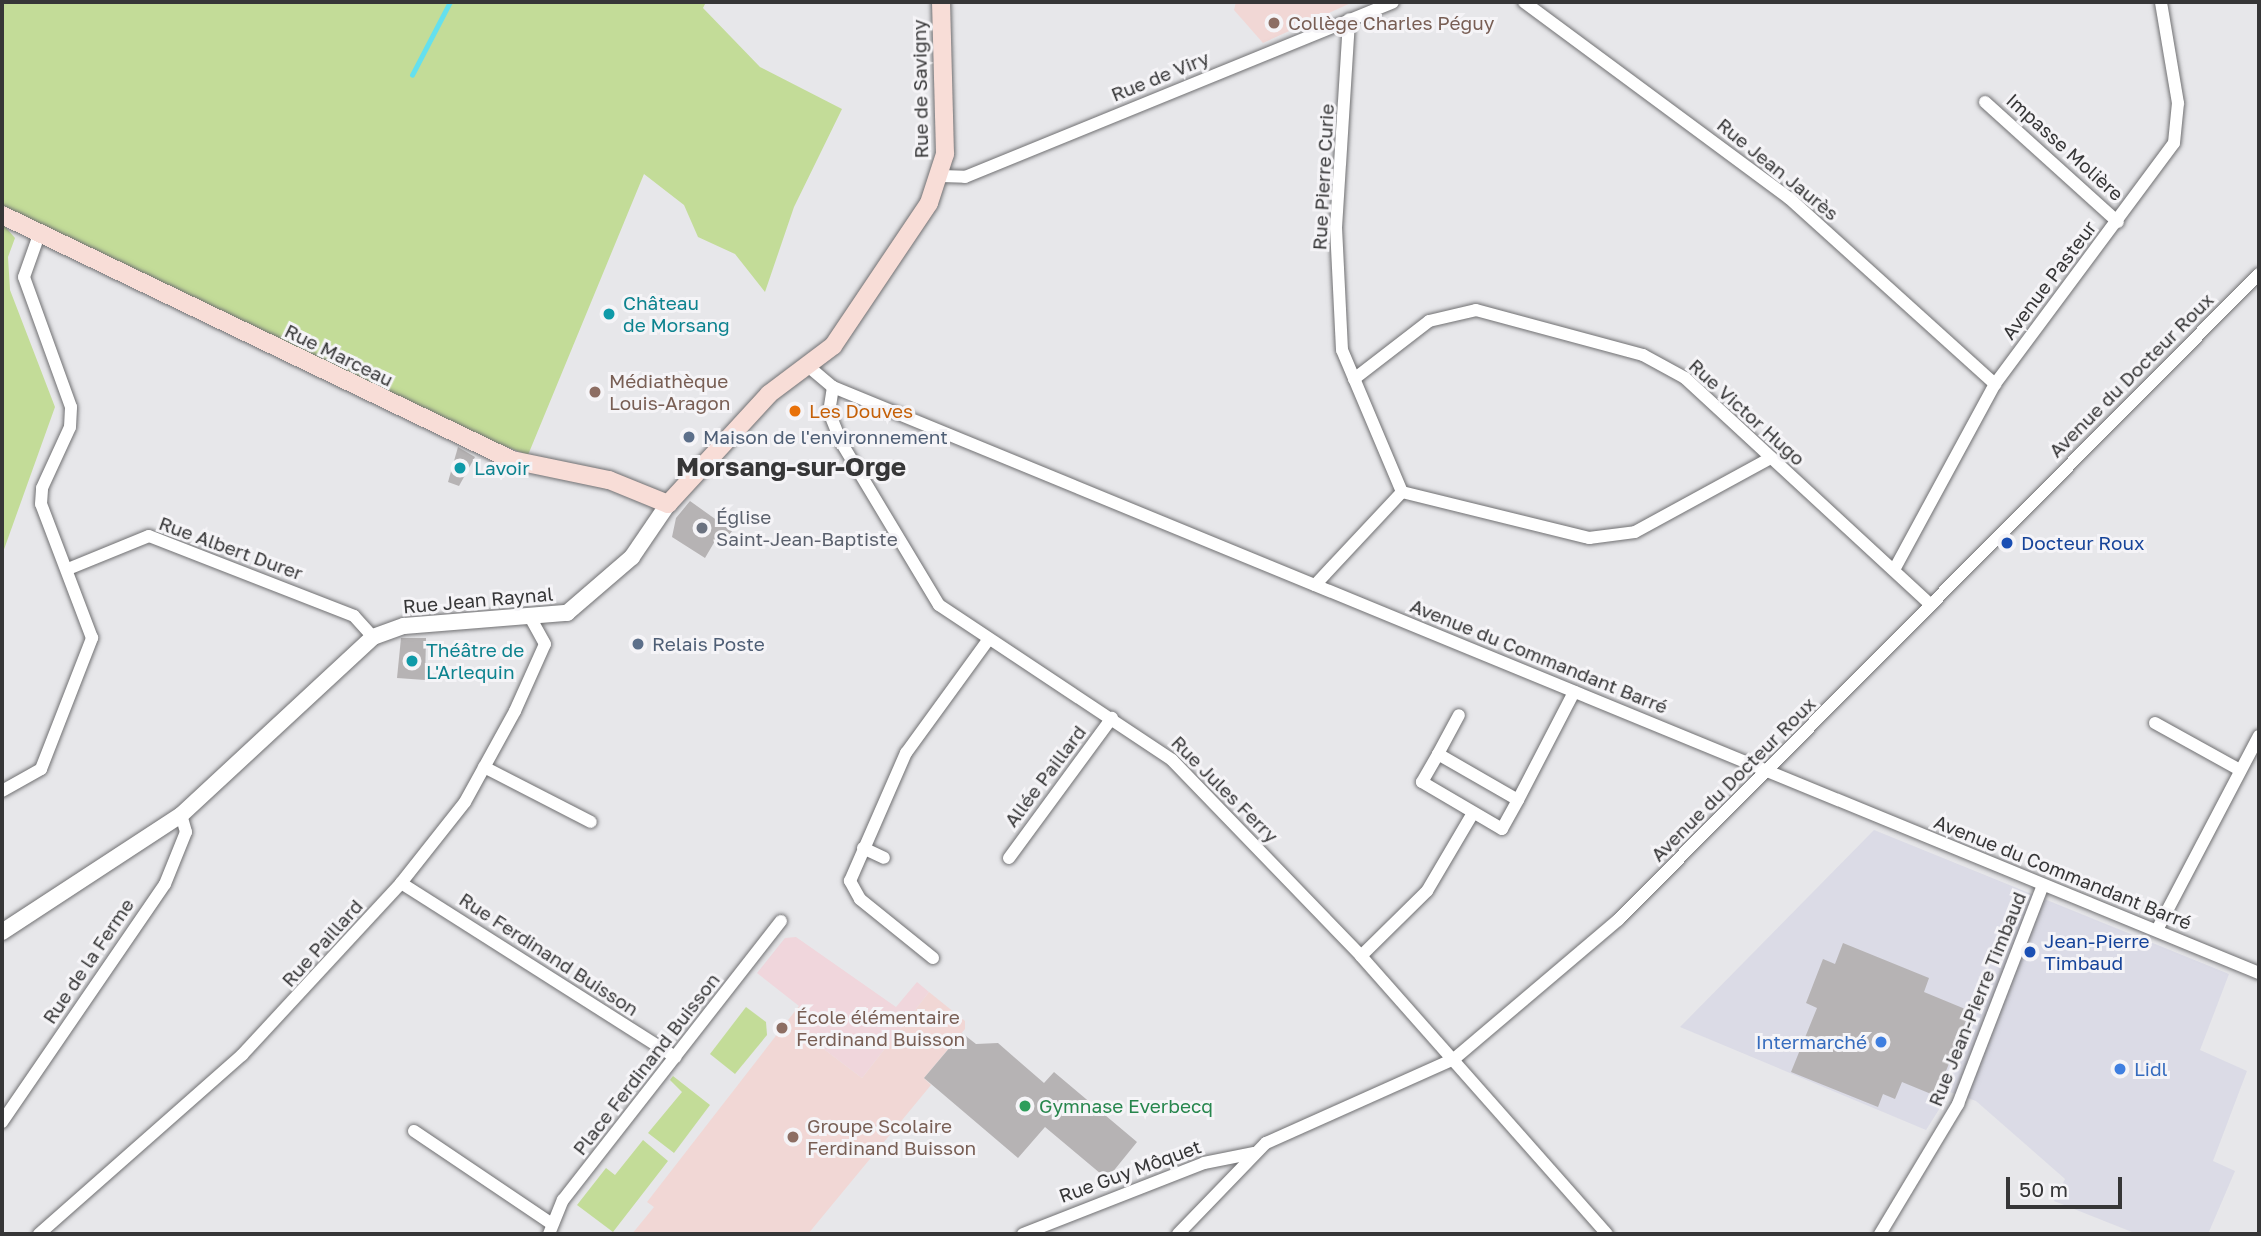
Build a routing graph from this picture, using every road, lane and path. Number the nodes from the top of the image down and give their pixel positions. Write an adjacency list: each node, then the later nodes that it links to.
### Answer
1 (941, 2): 7 (main road, Rue de Savigny)
2 (1393, 2): 5 (street, Rue de Viry)
3 (1524, 2): 14 (street, Rue Jean Jaurès)
4 (2161, 2): 9 (street, Avenue Pasteur)
5 (1349, 19): 7 (street, Rue de Viry); 13 (street, Rue Pierre Curie)
6 (1986, 102): 9 (street, Impasse Molière)
7 (941, 176): 12 (main road, Rue Jean Raynal)
8 (2, 215): 10 (main road, Rue Marceau)
9 (2118, 222): 14 (street, Avenue Pasteur)
10 (40, 232): 18 (main road, Rue Marceau); 19 (street)
11 (2259, 274): 22 (street, Avenue du Docteur Roux)
12 (809, 367): 15 (street, Avenue du Commandant Barré); 18 (main road, Rue Jean Raynal)
13 (1354, 379): 16 (street, Rue Victor Hugo); 17 (street, Rue Pierre Curie)
14 (1995, 384): 20 (street, Avenue Pasteur)
15 (833, 387): 21 (street, Avenue du Commandant Barré); 25 (street, Rue Jules Ferry)
16 (1771, 458): 17 (street); 20 (street, Rue Victor Hugo)
17 (1402, 492): 21 (street)
18 (668, 504): 23 (street, Rue Jean Raynal)
19 (68, 569): 24 (street, Rue Albert Durer); 35 (street)
20 (1894, 570): 22 (street, Rue Victor Hugo)
21 (1315, 585): 26 (street, Avenue du Commandant Barré)
22 (1930, 604): 34 (street, Avenue du Docteur Roux)
23 (531, 619): 24 (street, Rue Jean Raynal); 32 (street, Rue Paillard)
24 (373, 637): 38 (street, Rue Jean Raynal)
25 (988, 640): 28 (street, Rue Jules Ferry); 40 (street)
26 (1574, 692): 34 (street, Avenue du Commandant Barré); 36 (street)
27 (1459, 715): 31 (street)
28 (1112, 718): 42 (street, Allée Paillard); 48 (street, Rue Jules Ferry)
29 (2155, 723): 33 (street)
30 (2259, 736): 33 (street)
31 (1438, 754): 36 (street); 37 (street)
32 (484, 767): 39 (street); 43 (street, Rue Paillard)
33 (2240, 771): 46 (street)
34 (1768, 772): 44 (street, Avenue du Commandant Barré); 52 (street, Avenue du Docteur Roux)
35 (2, 791)
36 (1518, 800): 37 (street)
37 (1473, 813): 48 (street)
38 (181, 815): 47 (street, Rue Jean Raynal); 53 (street, Rue de la Ferme)
39 (591, 822)
40 (863, 848): 41 (street); 49 (street)
41 (884, 858)
42 (1009, 858)
43 (401, 883): 51 (street, Rue Ferdinand Buisson); 57 (street, Rue Paillard)
44 (2043, 885): 46 (street, Avenue du Commandant Barré); 61 (street, Rue Jean-Pierre Timbaud)
45 (781, 921): 51 (street, Place Ferdinand Buisson)
46 (2157, 930): 50 (street, Avenue du Commandant Barré)
47 (2, 932)
48 (1361, 956): 52 (street, Rue Jules Ferry)
49 (933, 958)
50 (2259, 973)
51 (675, 1057): 56 (street, Place Ferdinand Buisson)
52 (1454, 1059): 55 (street, Avenue du Docteur Roux); 60 (street, Rue Jules Ferry)
53 (2, 1122)
54 (414, 1130): 56 (street)
55 (1254, 1153): 58 (street, Rue Guy Môquet); 59 (street, Avenue du Docteur Roux)
56 (550, 1229)
57 (39, 1234)
58 (1023, 1234)
59 (1178, 1234)
60 (1607, 1234)
61 (1880, 1234)

